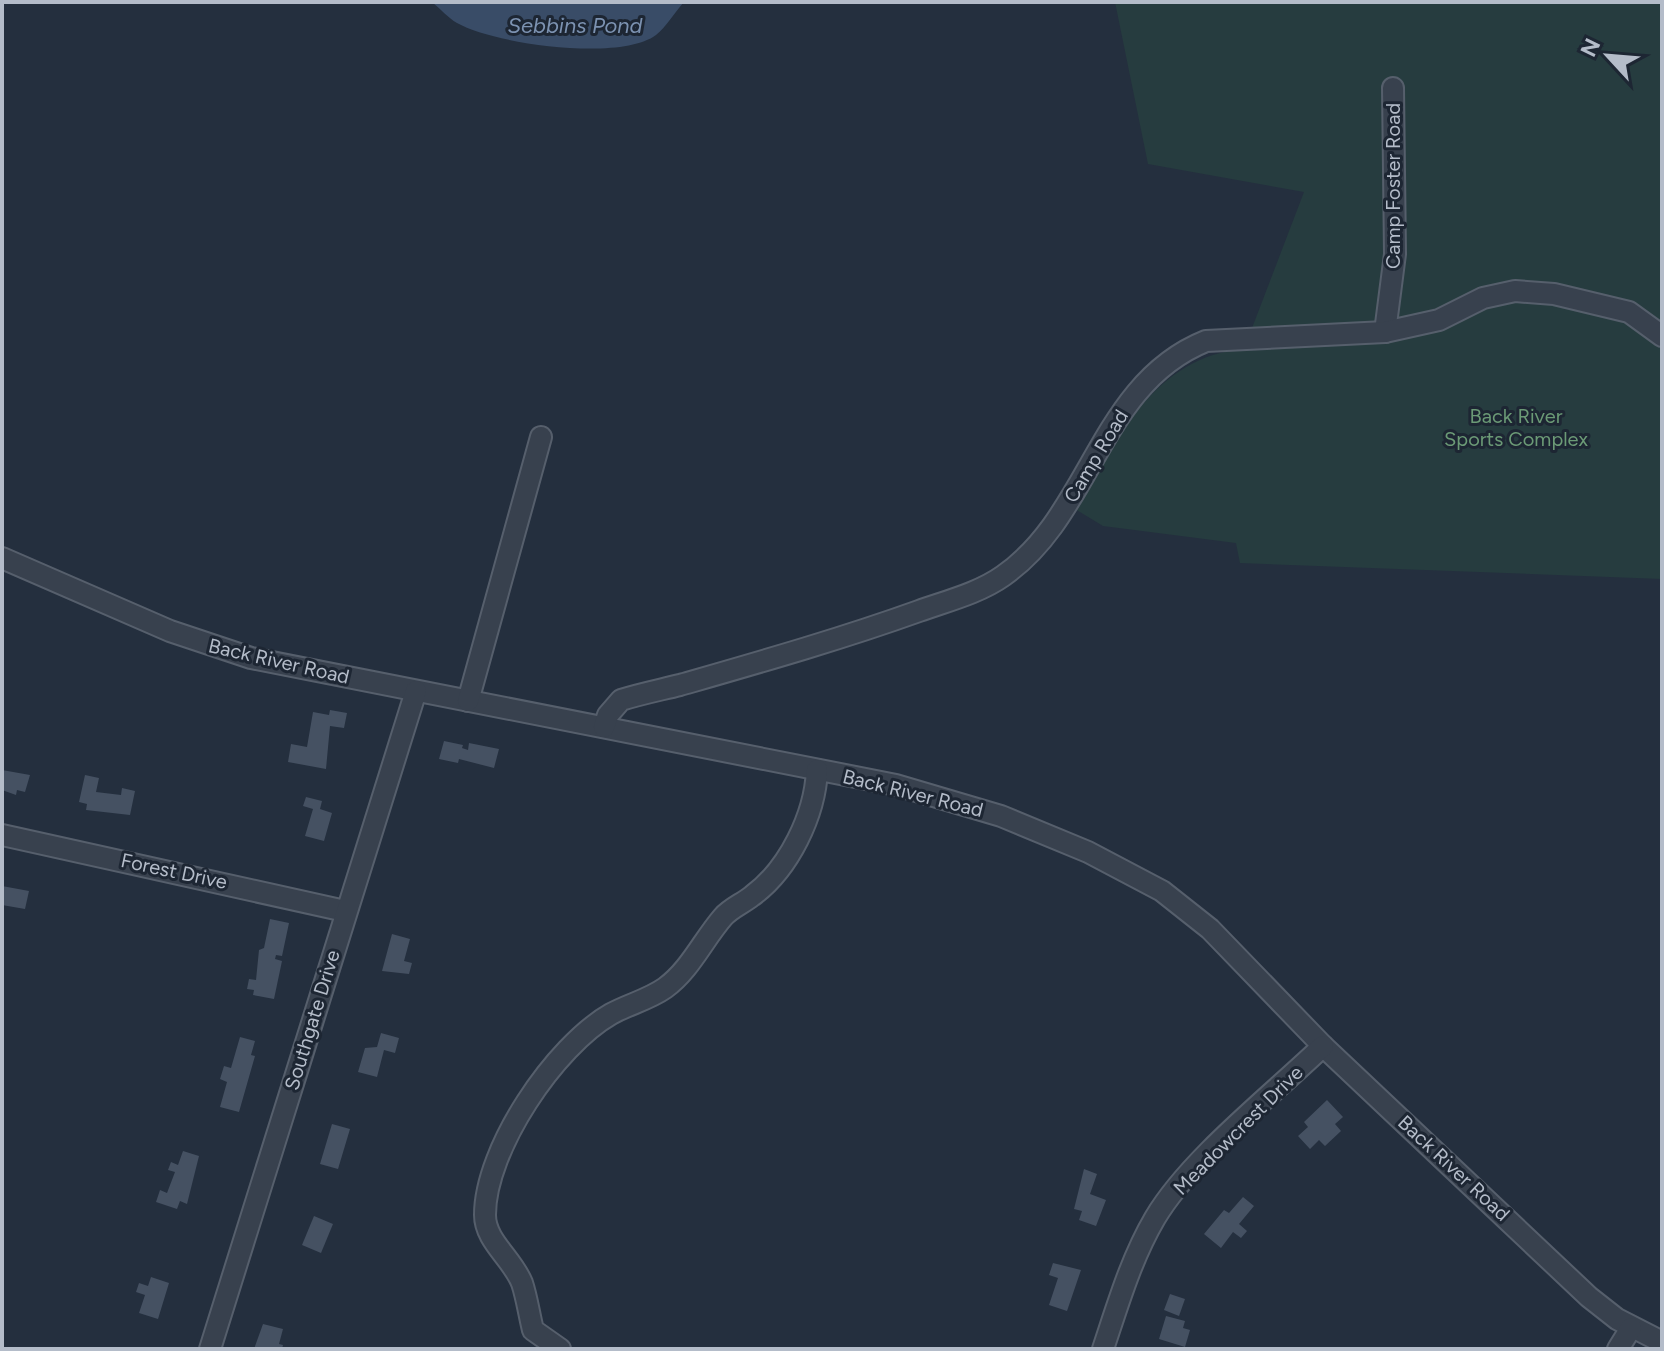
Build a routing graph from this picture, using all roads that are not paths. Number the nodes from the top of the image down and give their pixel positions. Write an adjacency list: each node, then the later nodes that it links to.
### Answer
1 (1393, 88): 2 (street, Camp Foster Road)
2 (1385, 332): 3 (street, Camp Road); 8 (street, Camp Road)
3 (1662, 336)
4 (541, 437): 7 (street)
5 (2, 558): 6 (street, Back River Road)
6 (416, 691): 7 (street, Back River Road); 11 (street, Southgate Drive)
7 (468, 701): 8 (street, Back River Road)
8 (604, 727): 9 (street, Back River Road)
9 (817, 770): 12 (street, Back River Road); 16 (street)
10 (2, 835): 11 (street, Forest Drive)
11 (345, 911): 15 (street, Southgate Drive)
12 (1323, 1046): 13 (street, Back River Road); 17 (street, Meadowcrest Drive)
13 (1631, 1328): 14 (street, Back River Road); 18 (street)
14 (1662, 1342)
15 (210, 1349)
16 (560, 1349)
17 (1103, 1349)
18 (1618, 1349)

